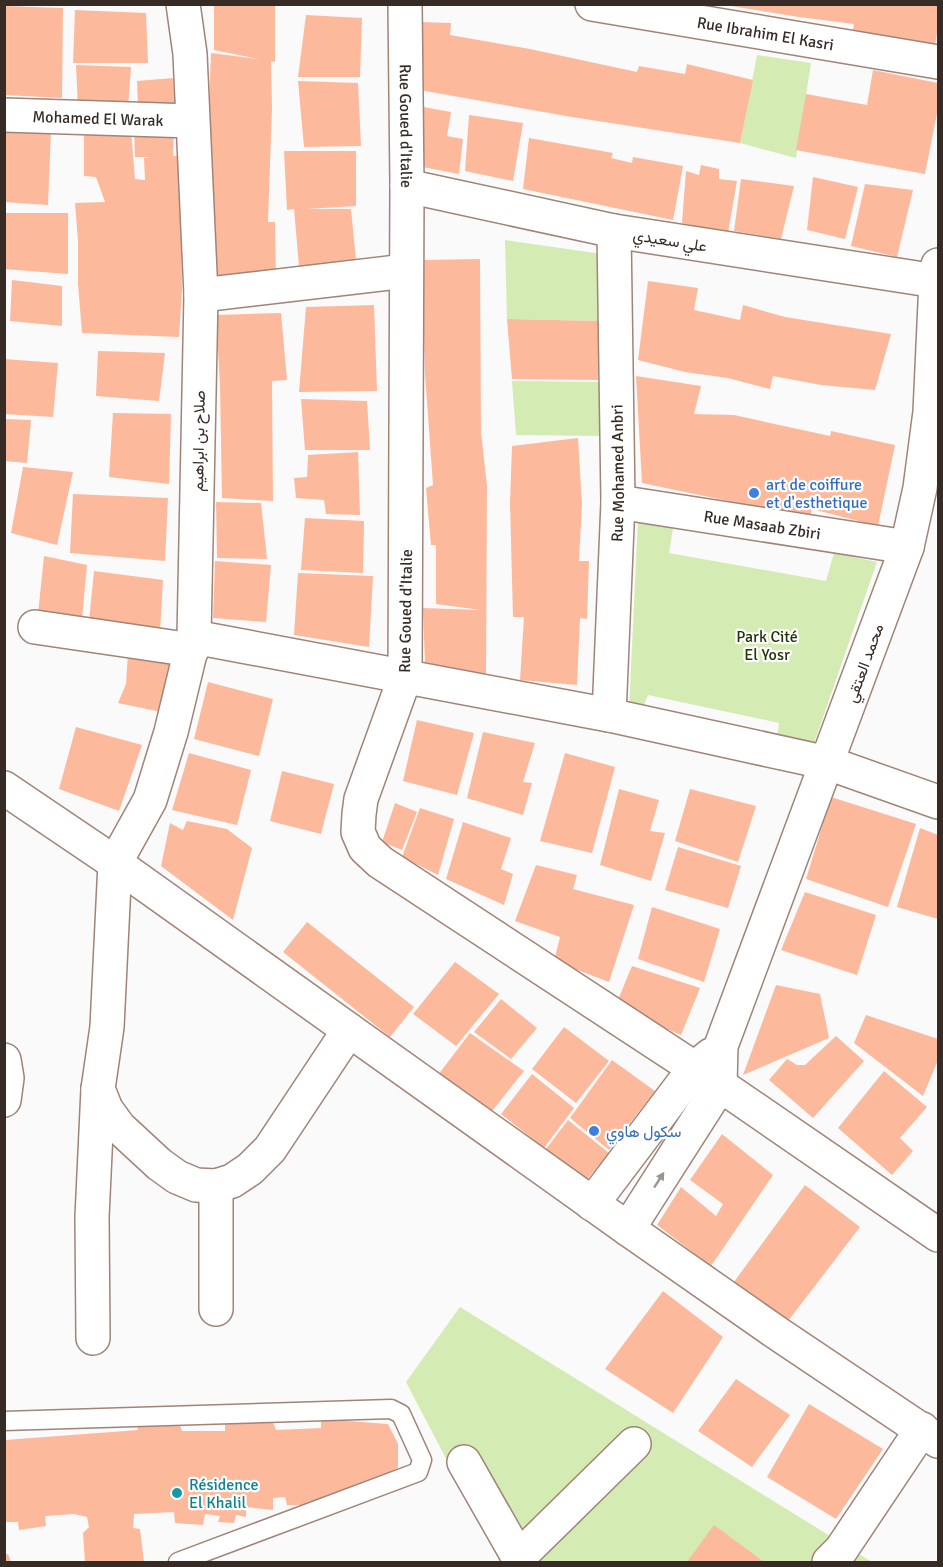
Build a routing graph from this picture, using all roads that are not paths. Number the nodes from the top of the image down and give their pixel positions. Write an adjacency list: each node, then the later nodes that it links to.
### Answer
1 (183, 4): 6 (street, صلاح بن ابراهيم)
2 (405, 4): 7 (street, Rue Goued d'Italie)
3 (592, 4): 4 (street, Rue Ibrahim El Kasri)
4 (939, 62)
5 (4, 115): 6 (street, Mohamed El Warak)
6 (192, 121): 11 (street, صلاح بن ابراهيم)
7 (407, 186): 8 (street, علي سعيدي); 9 (street, Rue Goued d'Italie)
8 (614, 231): 10 (street, علي سعيدي); 12 (street, Rue Mohamed Anbri)
9 (406, 271): 11 (street); 16 (street, Rue Goued d'Italie)
10 (937, 273): 13 (street, محمد العتقي)
11 (201, 295): 15 (street, صلاح بن ابراهيم)
12 (618, 502): 13 (street, Rue Masaab Zbiri); 17 (street, Rue Mohamed Anbri)
13 (907, 547): 18 (street, محمد العتقي)
14 (35, 627): 15 (street)
15 (193, 644): 16 (street); 21 (street, صلاح بن ابراهيم)
16 (405, 677): 17 (street); 24 (street, Rue Goued d'Italie)
17 (609, 715): 18 (street)
18 (828, 763): 20 (street); 24 (street, محمد العتقي)
19 (4, 788): 21 (street)
20 (939, 802)
21 (115, 863): 22 (street); 25 (street)
22 (349, 1030): 27 (street); 28 (street)
23 (4, 1060): 26 (street)
24 (707, 1077): 28 (street, محمد العتقي); 29 (street, Rue Goued d'Italie); 30 (street, محمد العتقي, one-way to 24)
25 (98, 1089): 27 (street); 32 (street)
26 (4, 1100)
27 (216, 1186): 31 (street)
28 (592, 1204): 30 (street)
29 (937, 1228)
30 (628, 1229): 34 (street)
31 (216, 1309)
32 (93, 1338)
33 (4, 1421): 38 (lane)
34 (930, 1435): 39 (street)
35 (634, 1444): 37 (street)
36 (464, 1462): 37 (street)
37 (520, 1560)
38 (178, 1563)
39 (829, 1563)

